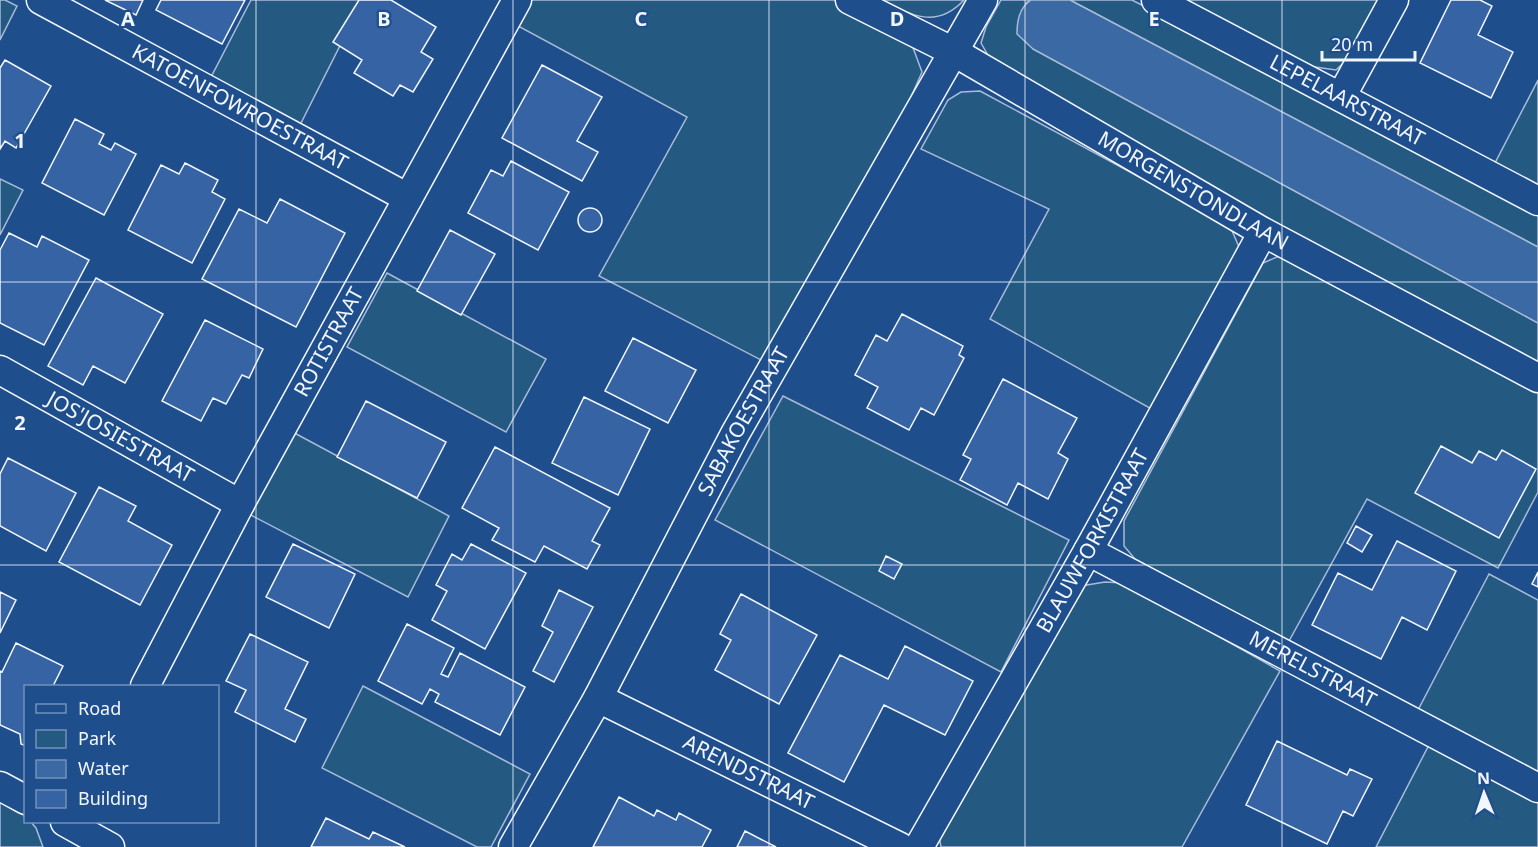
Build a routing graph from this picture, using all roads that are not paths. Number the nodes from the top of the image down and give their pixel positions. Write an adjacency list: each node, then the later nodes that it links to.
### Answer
1 (41, 0): 9 (street, KATOENFOWROESTRAAT)
2 (517, 0): 9 (street, ROTISTRAAT)
3 (850, 0): 7 (street, MORGENSTONDLAAN)
4 (983, 0): 7 (street, SABAKOESTRAAT)
5 (1156, 0): 8 (street, LEPELAARSTRAAT)
6 (1394, 0): 8 (street)
7 (954, 52): 11 (street, MORGENSTONDLAAN); 17 (street, SABAKOESTRAAT)
8 (1341, 97): 10 (street, LEPELAARSTRAAT)
9 (408, 198): 14 (street, ROTISTRAAT)
10 (1538, 201)
11 (1263, 232): 13 (street, MORGENSTONDLAAN); 15 (street, BLAUWFORKISTRAAT)
12 (0, 370): 14 (street, JOS'JOSIESTRAAT)
13 (1538, 378)
14 (240, 504): 16 (street, ROTISTRAAT)
15 (1088, 551): 19 (street, MERELSTRAAT); 25 (street, BLAUWFORKISTRAAT)
16 (146, 685)
17 (598, 698): 23 (street, SABAKOESTRAAT); 24 (street, ARENDSTRAAT)
18 (0, 786): 20 (street)
19 (1538, 788)
20 (24, 799)
21 (68, 829): 22 (street)
22 (110, 847)
23 (513, 847)
24 (900, 847)
25 (919, 847)

